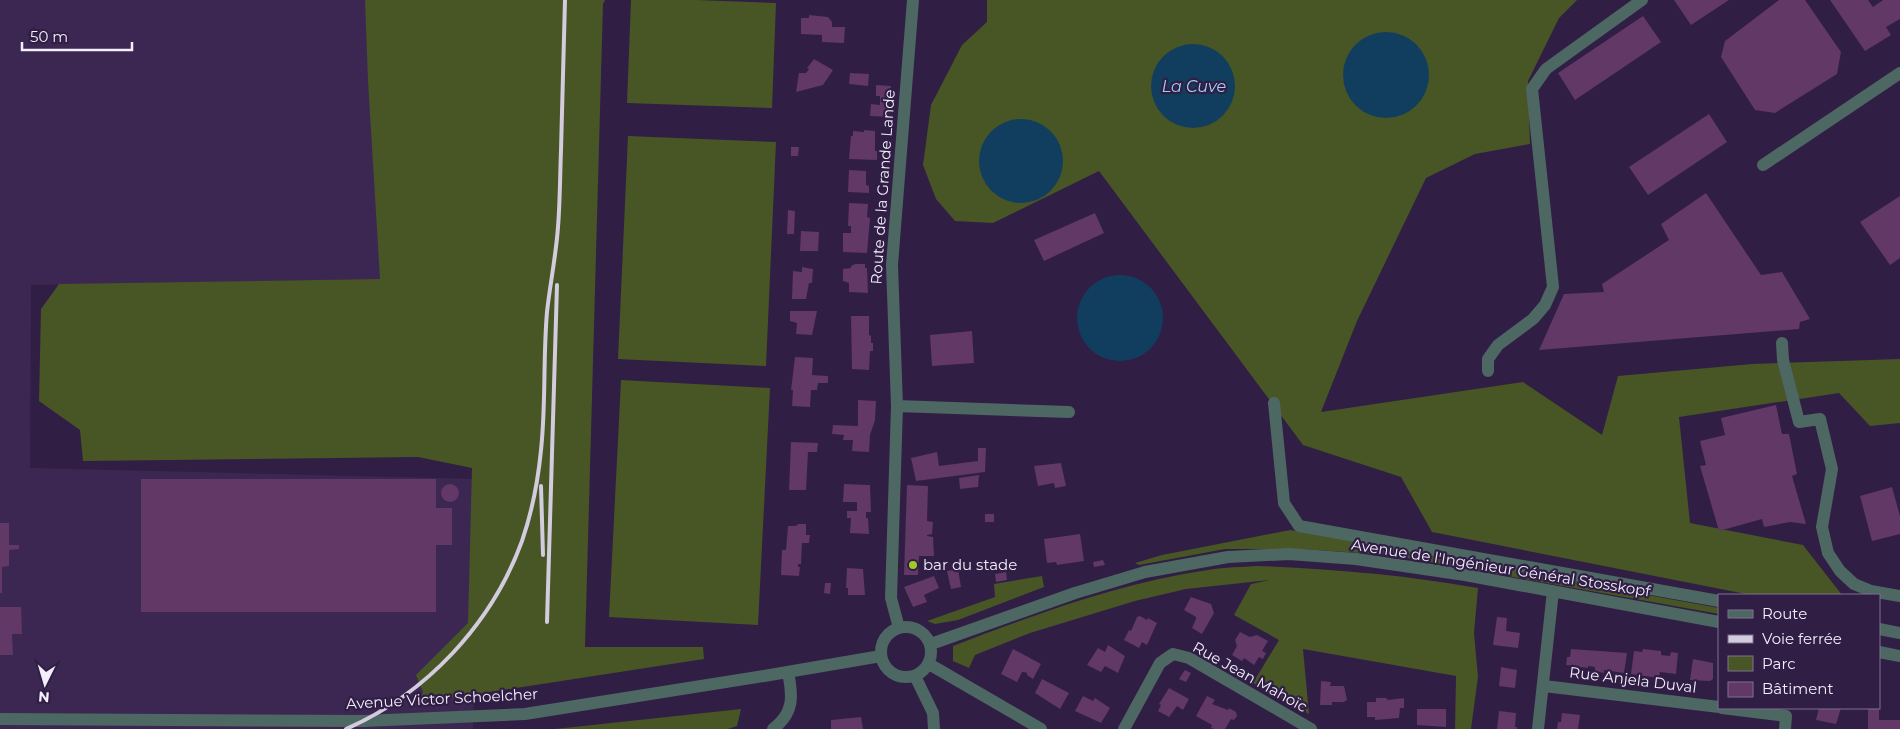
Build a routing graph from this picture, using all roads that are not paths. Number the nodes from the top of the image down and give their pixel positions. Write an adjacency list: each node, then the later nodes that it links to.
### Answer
1 (913, 0): 8 (street, Route de la Grande Lande)
2 (1642, 0): 6 (street)
3 (1900, 73): 4 (street)
4 (1763, 165)
5 (1782, 343): 11 (street)
6 (1488, 371)
7 (1274, 403): 12 (street)
8 (897, 406): 9 (street); 14 (street, Route de la Grande Lande)
9 (1069, 412)
10 (1553, 590): 13 (street, Avenue de l'Ingénieur Général Stosskopf); 17 (street, Avenue de l'Ingénieur Général Stosskopf); 24 (street)
11 (1900, 596)
12 (1718, 601)
13 (1718, 622)
14 (899, 628): 17 (street); 19 (street)
15 (1880, 629): 16 (street)
16 (1900, 633)
17 (931, 644): 21 (street)
18 (1880, 652): 20 (street)
19 (881, 656): 22 (street, Avenue Victor Schoelcher); 23 (street)
20 (1900, 656)
21 (929, 664): 23 (street); 30 (street)
22 (788, 672): 27 (street, Avenue Victor Schoelcher); 28 (street)
23 (916, 676): 29 (street)
24 (1544, 686): 25 (street, Rue Anjela Duval); 33 (street)
25 (1718, 708)
26 (1728, 709): 34 (street, Rue Anjela Duval)
27 (0, 719)
28 (773, 729)
29 (934, 729)
30 (1041, 729)
31 (1124, 729): 32 (street, Rue Jean Mahoïc)
32 (1311, 729)
33 (1538, 729)
34 (1785, 729)

